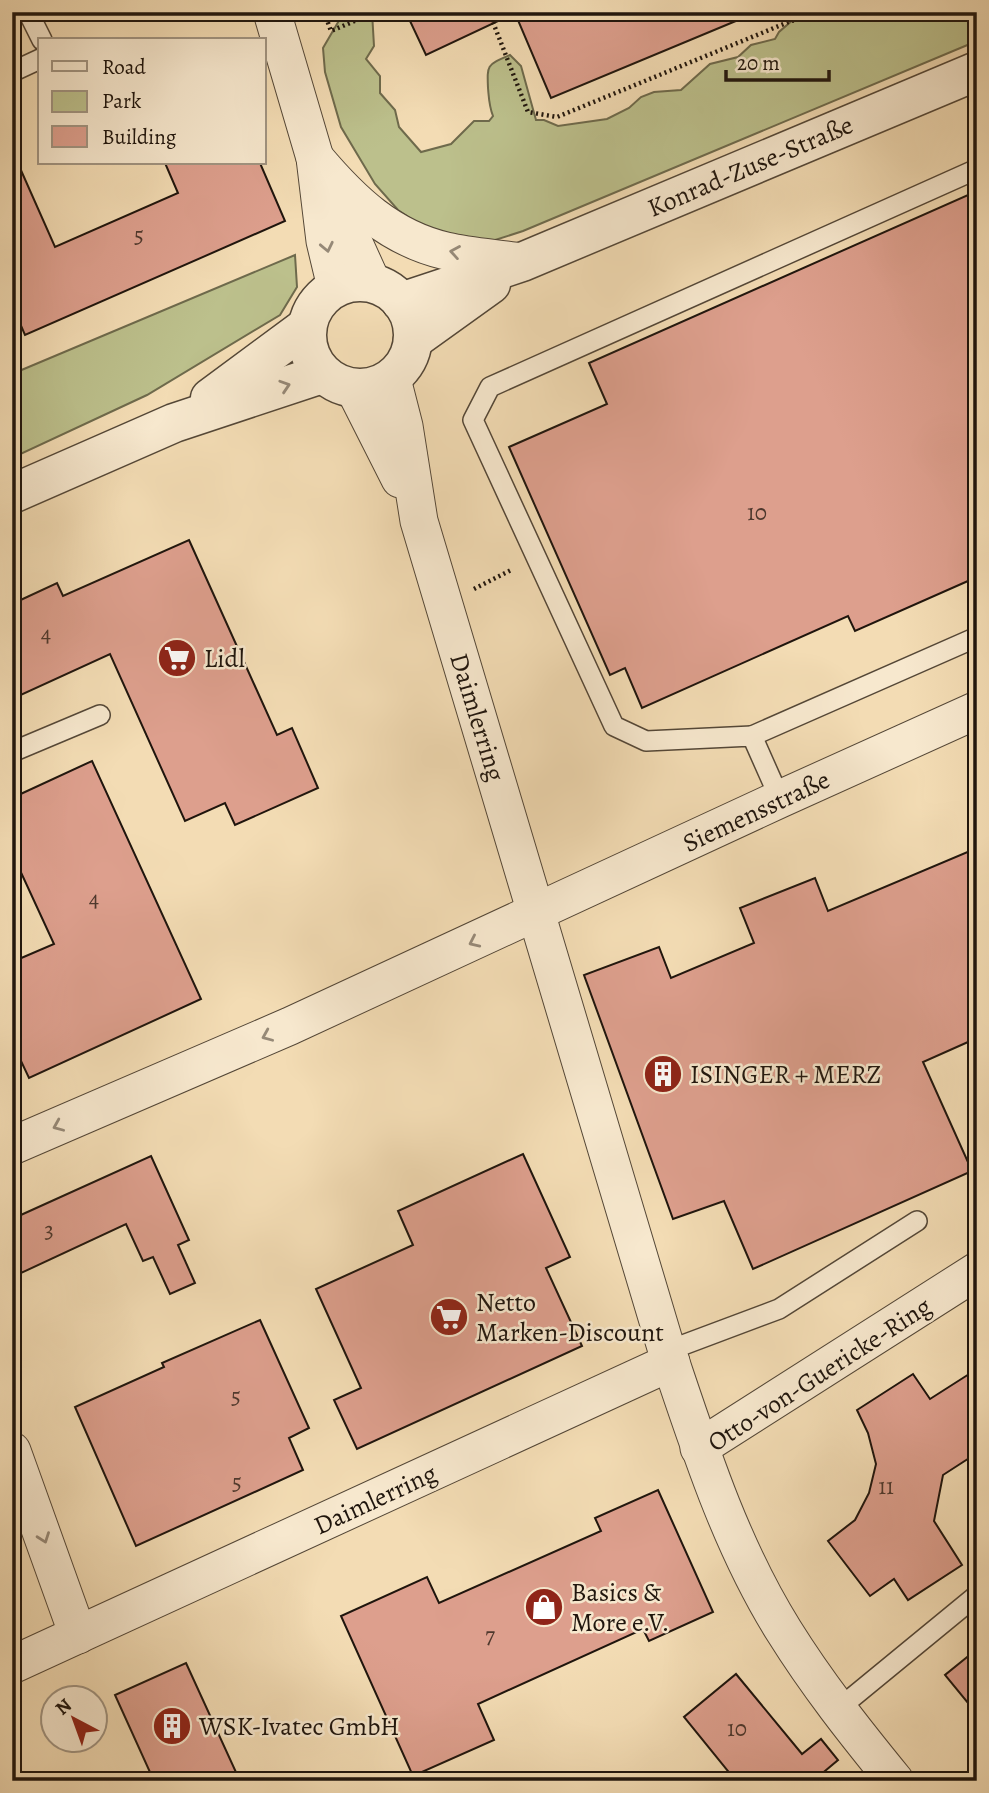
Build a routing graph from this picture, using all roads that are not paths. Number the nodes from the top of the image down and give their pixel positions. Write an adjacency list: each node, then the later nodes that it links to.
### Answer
1 (28, 12): 3 (lane)
2 (272, 12): 7 (street)
3 (41, 38)
4 (38, 60): 6 (lane)
5 (977, 71): 9 (street, Konrad-Zuse-Straße)
6 (12, 72)
7 (315, 158): 9 (street, one-way to 7); 10 (street)
8 (977, 169): 21 (lane)
9 (522, 262): 10 (street, Konrad-Zuse-Straße); 12 (street, Konrad-Zuse-Straße)
10 (370, 290): 11 (street, Konrad-Zuse-Straße); 12 (street)
11 (306, 327): 14 (street); 15 (street, Konrad-Zuse-Straße)
12 (413, 340): 13 (street, Konrad-Zuse-Straße)
13 (391, 379): 14 (street, Konrad-Zuse-Straße); 17 (street, Daimlerring)
14 (338, 381): 15 (street, Konrad-Zuse-Straße, one-way to 14); 17 (street, Daimlerring)
15 (174, 423): 16 (street, Konrad-Zuse-Straße)
16 (12, 494)
17 (419, 522): 24 (street, Daimlerring)
18 (977, 637): 21 (lane)
19 (977, 710): 23 (street, Siemensstraße)
20 (100, 715): 22 (lane)
21 (752, 736): 23 (lane)
22 (12, 752)
23 (780, 799): 24 (street, Siemensstraße)
24 (536, 913): 25 (street, one-way to 25); 28 (street, Daimlerring)
25 (13, 1144)
26 (917, 1221): 28 (lane)
27 (977, 1271): 29 (street, Otto-von-Guericke-Ring)
28 (669, 1357): 29 (street, Daimlerring); 32 (street, Daimlerring)
29 (699, 1448): 34 (street, Otto-von-Guericke-Ring)
30 (12, 1451): 32 (street, one-way to 32)
31 (977, 1595): 34 (lane)
32 (78, 1635): 33 (street, Daimlerring)
33 (12, 1665)
34 (837, 1710): 35 (street, Otto-von-Guericke-Ring)
35 (895, 1781)

